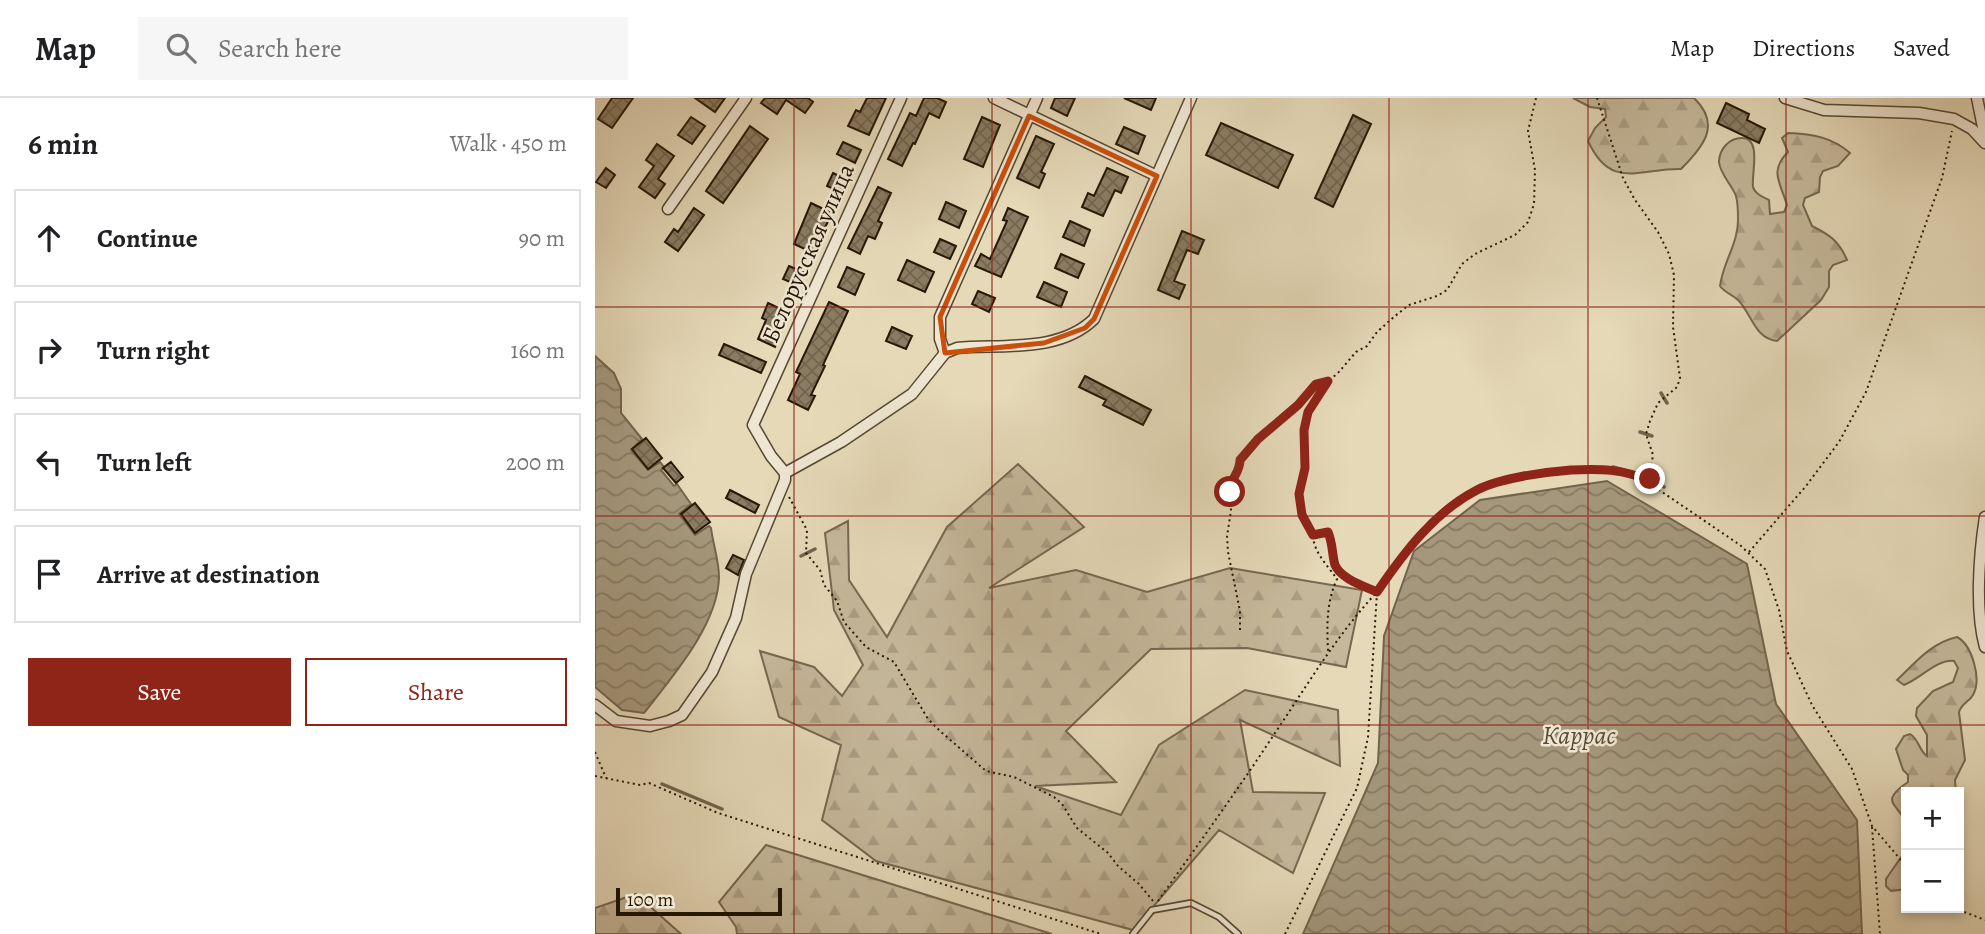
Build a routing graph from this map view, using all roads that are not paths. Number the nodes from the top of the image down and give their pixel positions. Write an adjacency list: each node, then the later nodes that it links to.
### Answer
1 (746, 98): 12 (street)
2 (901, 98): 14 (street, Белорусская улица)
3 (995, 98): 8 (street)
4 (1037, 98): 8 (street)
5 (1191, 98): 11 (street)
6 (1785, 98): 10 (street)
7 (1977, 98): 9 (street)
8 (1029, 116): 11 (street); 13 (street)
9 (1985, 137)
10 (1985, 144)
11 (1157, 176): 13 (street)
12 (668, 209)
13 (945, 353): 14 (street)
14 (785, 473): 17 (street)
15 (1985, 517): 16 (street)
16 (1985, 648)
17 (595, 705)
18 (1133, 934): 19 (lane)
19 (1238, 934)

